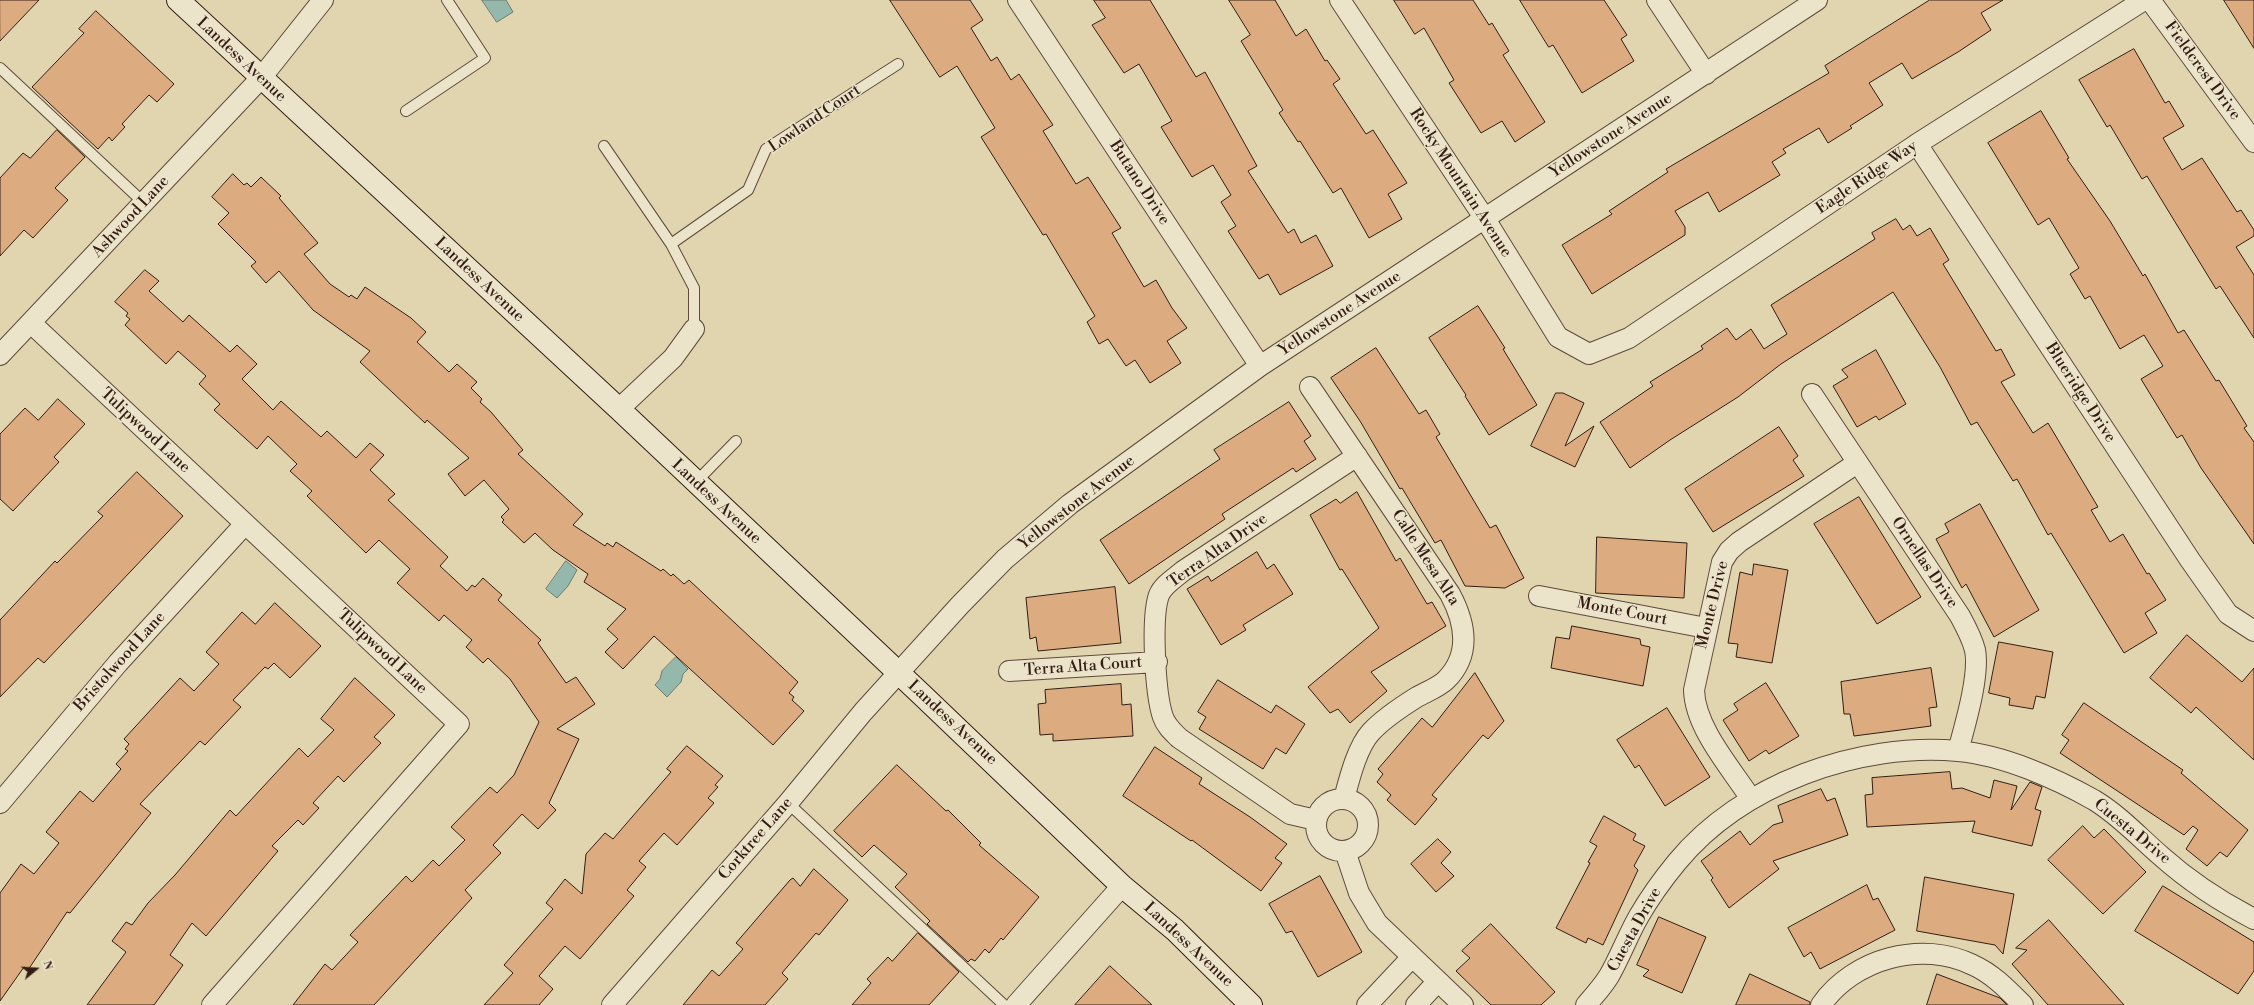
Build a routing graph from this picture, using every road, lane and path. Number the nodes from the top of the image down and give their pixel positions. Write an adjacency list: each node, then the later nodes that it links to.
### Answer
1 (178, 0): 13 (main road, Landess Avenue)
2 (323, 0): 13 (street, Ashwood Lane)
3 (447, 0): 14 (lane)
4 (1018, 0): 25 (street, Butano Drive)
5 (1340, 0): 19 (street, Rocky Mountain Avenue)
6 (1657, 0): 12 (street)
7 (1817, 0): 12 (street, Yellowstone Avenue)
8 (2144, 0): 16 (street, Eagle Ridge Way)
9 (2150, 0): 15 (street, Fieldcrest Drive)
10 (898, 64): 20 (lane, Lowland Court)
11 (0, 68): 18 (lane)
12 (1706, 74): 19 (street, Yellowstone Avenue)
13 (261, 78): 18 (street, Ashwood Lane); 28 (main road, Landess Avenue)
14 (406, 111)
15 (2254, 142)
16 (1917, 144): 23 (street, Eagle Ridge Way); 36 (street, Blueridge Drive)
17 (604, 146): 20 (lane)
18 (144, 203): 21 (street, Ashwood Lane)
19 (1485, 220): 23 (street, Rocky Mountain Avenue); 25 (street, Yellowstone Avenue)
20 (671, 244): 22 (lane)
21 (31, 324): 24 (street, Ashwood Lane); 33 (street, Tulipwood Lane)
22 (694, 329): 28 (street)
23 (1589, 354)
24 (0, 355)
25 (1260, 366): 39 (street, Yellowstone Avenue)
26 (1310, 387): 30 (street, Calle Mesa Alta)
27 (1812, 394): 31 (street, Ornellas Drive)
28 (618, 410): 32 (main road, Landess Avenue)
29 (736, 441): 32 (lane)
30 (1358, 456): 37 (street, Terra Alta Drive); 41 (street, Calle Mesa Alta)
31 (1857, 463): 35 (street, Monte Drive); 40 (street, Ornellas Drive)
32 (695, 483): 39 (main road, Landess Avenue)
33 (244, 524): 43 (street, Bristolwood Lane); 51 (street, Tulipwood Lane)
34 (1539, 596): 35 (street, Monte Court)
35 (1706, 628): 42 (street, Monte Drive)
36 (2254, 631)
37 (1157, 662): 38 (street, Terra Alta Court); 45 (street, Terra Alta Drive)
38 (1009, 671)
39 (899, 673): 44 (street, Corktree Lane); 47 (main road, Landess Avenue)
40 (1958, 751): 42 (street, Cuesta Drive); 48 (street, Cuesta Drive)
41 (1344, 799): 45 (street); 46 (street)
42 (1752, 799): 59 (street, Cuesta Drive)
43 (0, 803)
44 (788, 803): 52 (street, Corktree Lane); 53 (lane)
45 (1316, 820): 46 (street)
46 (1345, 852): 49 (street)
47 (1122, 886): 54 (street); 55 (main road, Landess Avenue)
48 (2254, 919)
49 (1412, 958): 50 (street); 56 (street)
50 (1438, 982): 57 (street); 58 (street)
51 (212, 1005)
52 (612, 1005)
53 (1004, 1005)
54 (1016, 1005)
55 (1252, 1005)
56 (1367, 1005)
57 (1416, 1005)
58 (1463, 1005)
59 (1586, 1005)
60 (1821, 1005): 61 (street)
61 (2023, 1005)

